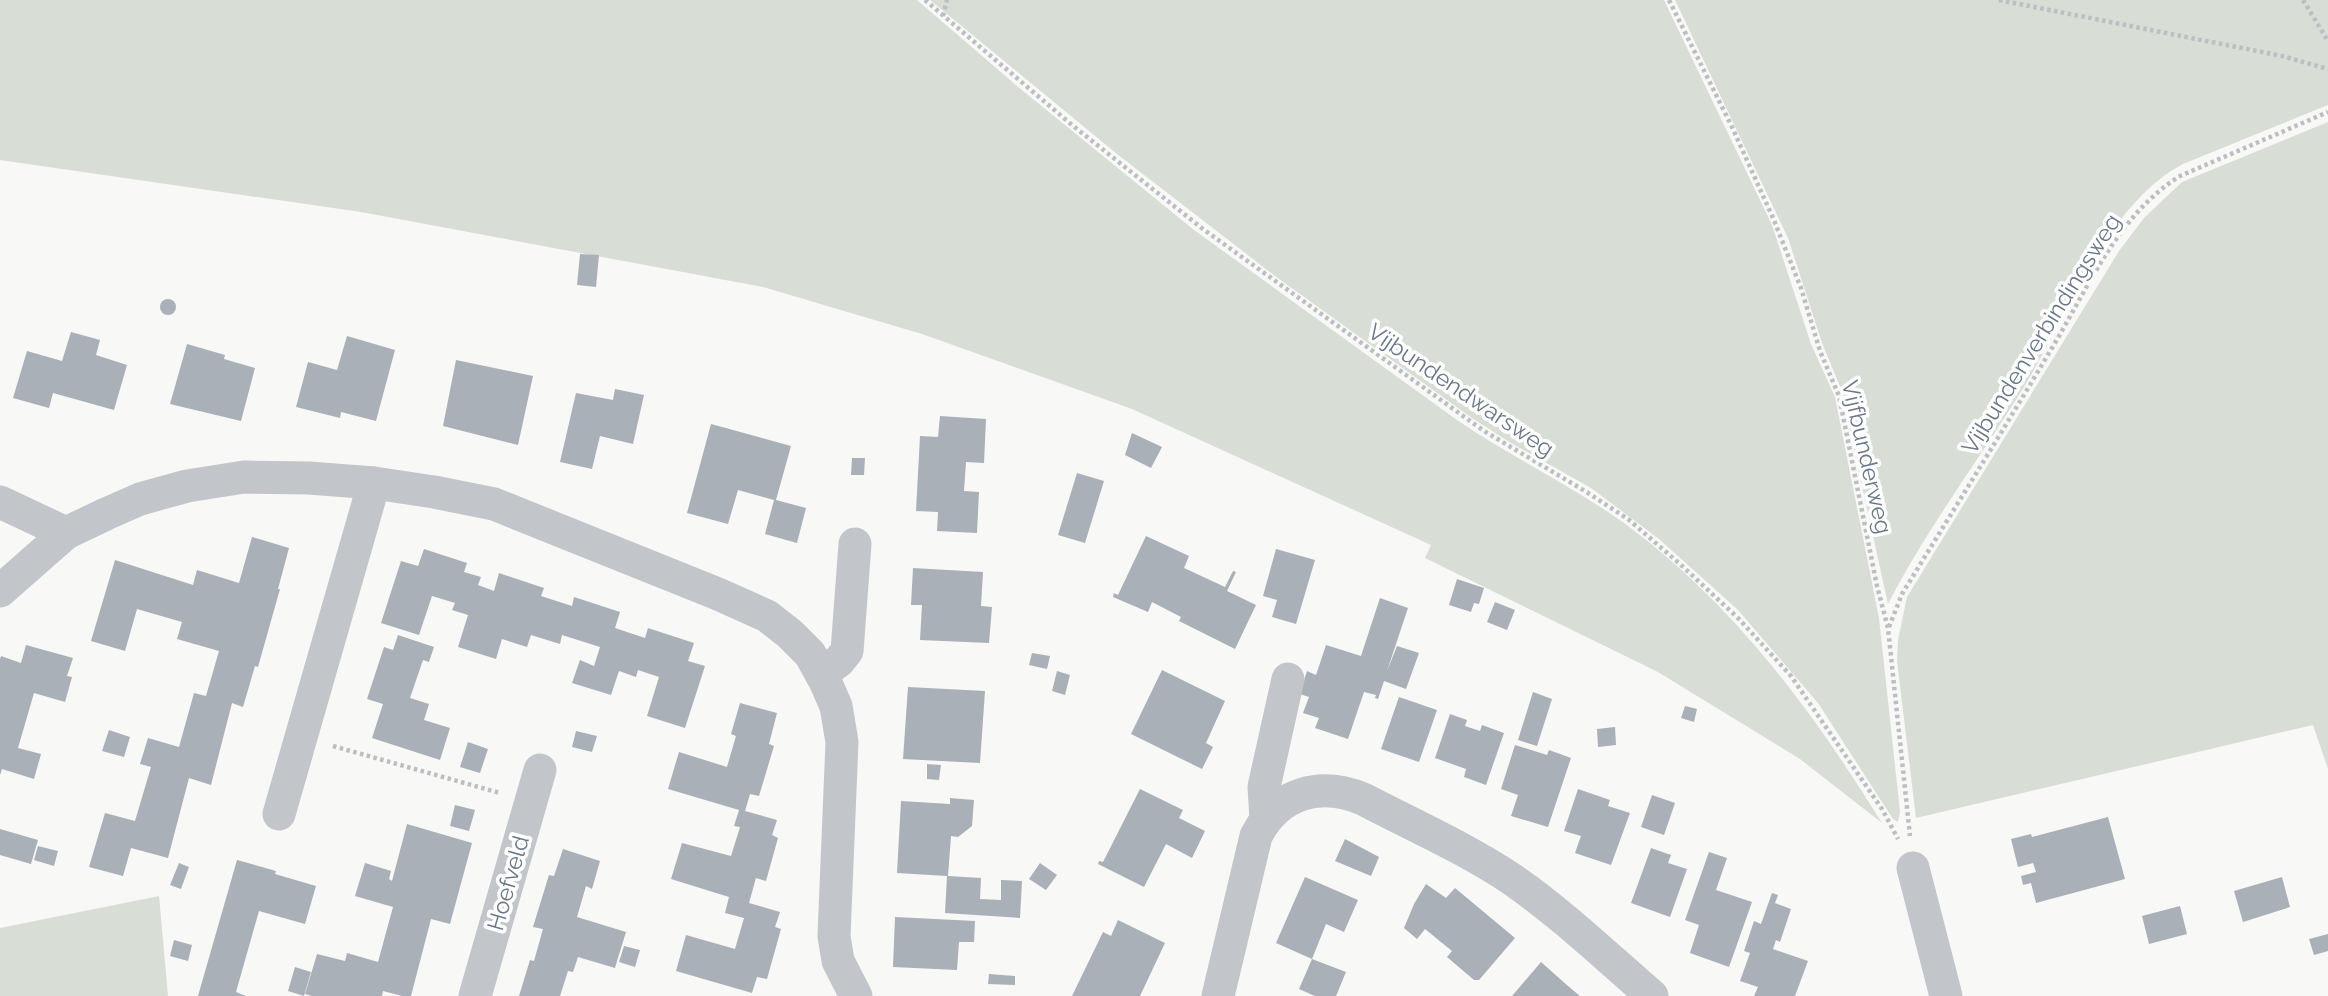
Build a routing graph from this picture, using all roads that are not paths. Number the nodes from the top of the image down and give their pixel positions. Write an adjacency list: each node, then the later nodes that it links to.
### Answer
1 (373, 483): 3 (street); 6 (street); 9 (street)
2 (0, 502): 3 (street)
3 (66, 533): 5 (street)
4 (855, 544): 6 (street)
5 (0, 591)
6 (821, 674): 13 (street)
7 (1287, 679): 10 (street)
8 (540, 769): 12 (street, Hoefveld)
9 (279, 814)
10 (1266, 819): 14 (street); 15 (street)
11 (1913, 868): 16 (street)
12 (475, 996)
13 (856, 996)
14 (1218, 996)
15 (1652, 996)
16 (1946, 996)

